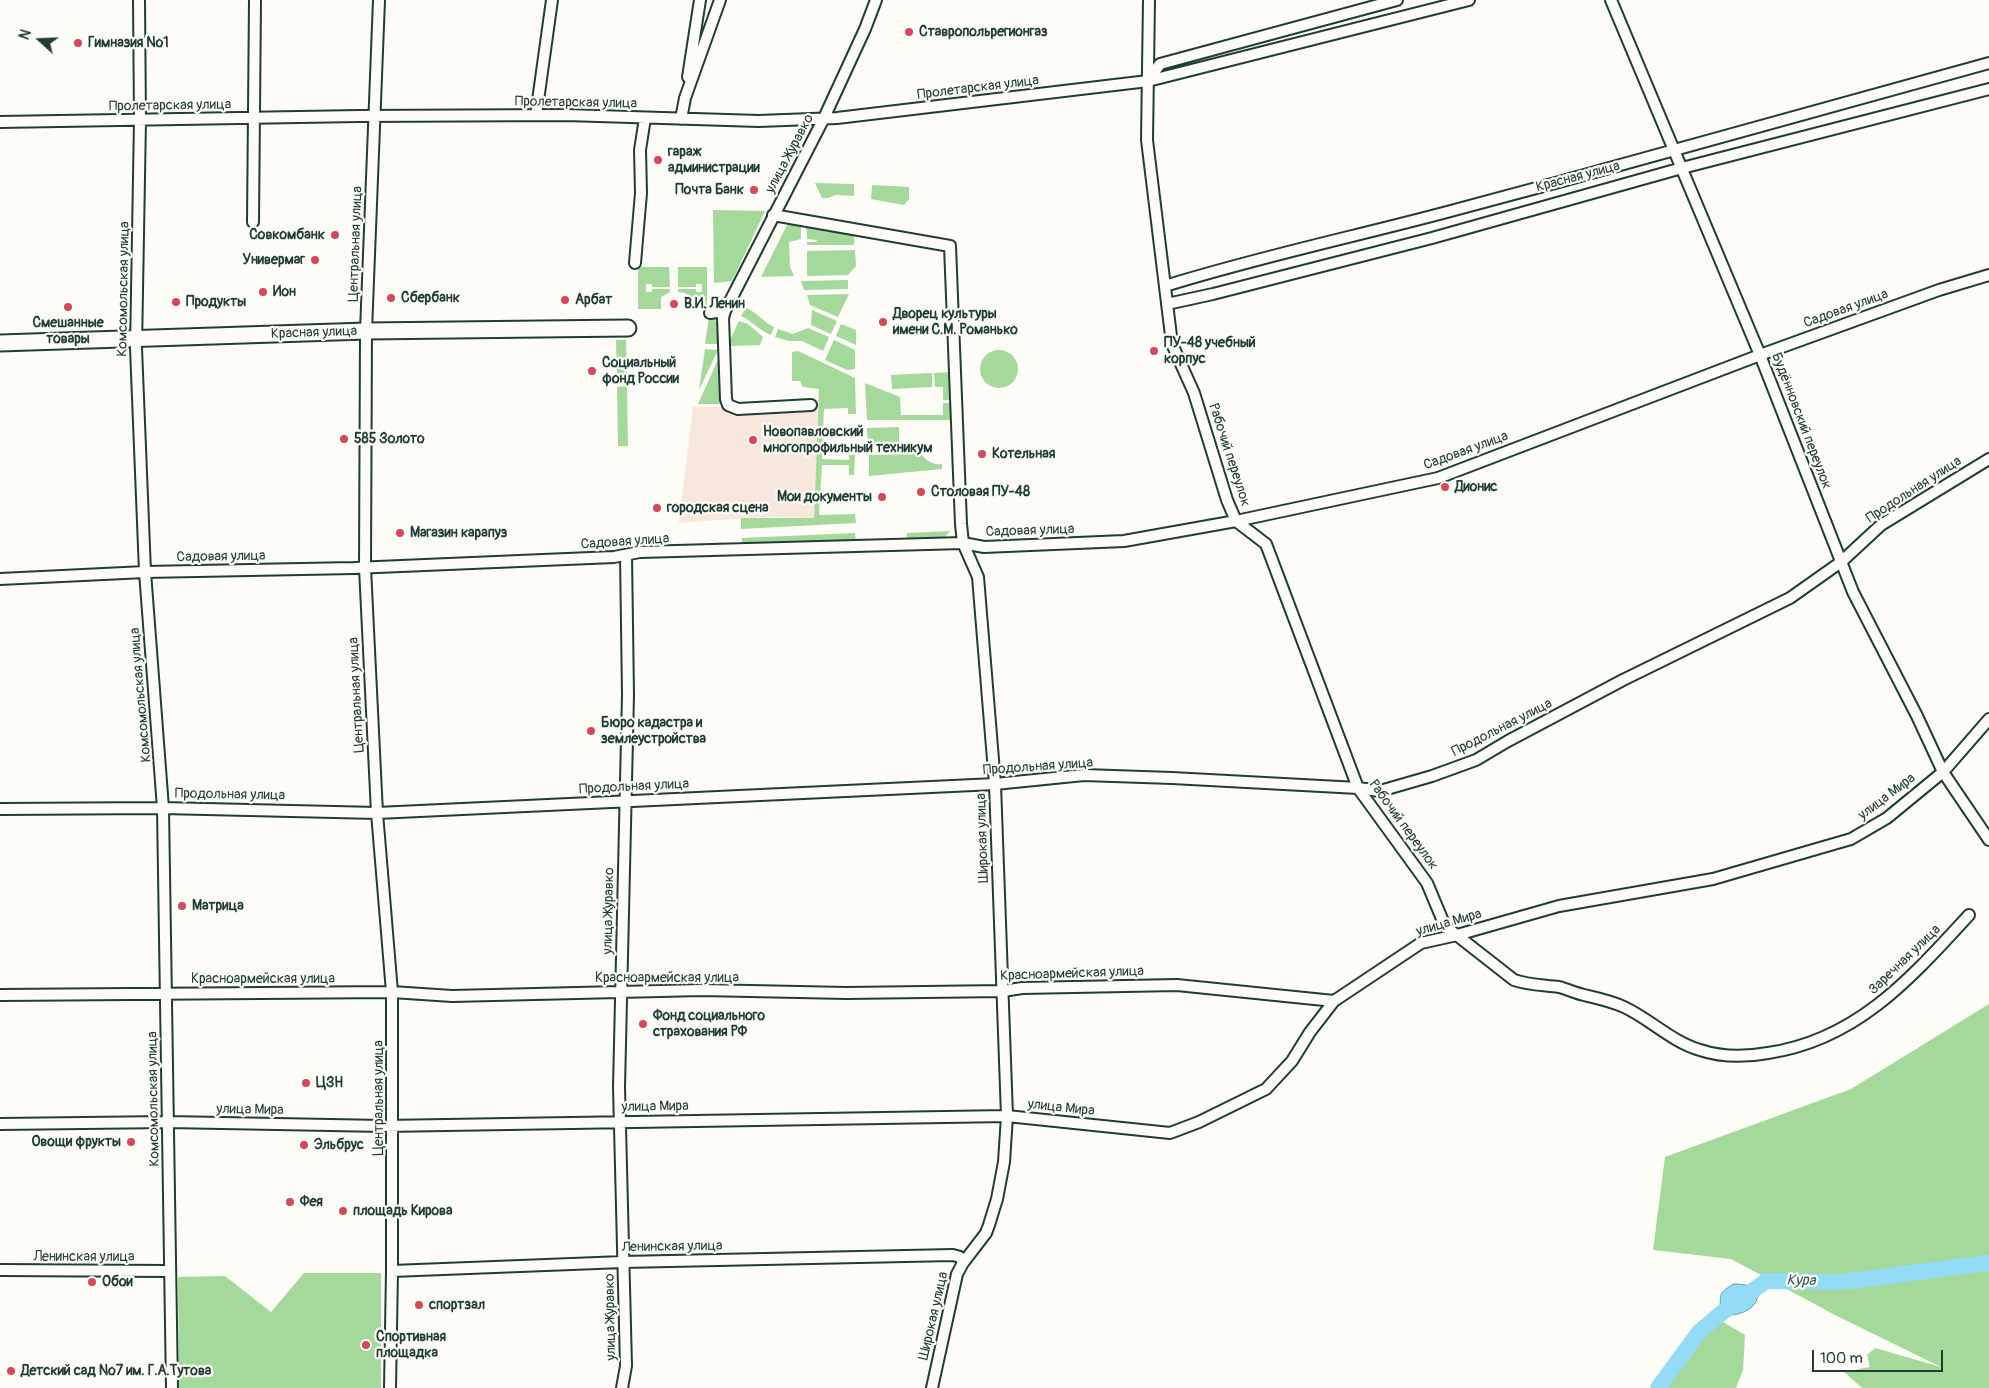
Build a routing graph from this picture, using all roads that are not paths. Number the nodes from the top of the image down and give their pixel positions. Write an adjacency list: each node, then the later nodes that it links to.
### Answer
1 (139, 0): 22 (street, Комсомольская улица)
2 (255, 0): 18 (street)
3 (379, 0): 17 (street, Центральная улица)
4 (552, 0): 16 (street)
5 (700, 0): 15 (street)
6 (720, 0): 15 (street)
7 (876, 0): 20 (street, улица Журавко)
8 (1149, 0): 13 (street, Рабочий переулок)
9 (1397, 0): 13 (street)
10 (1469, 0): 13 (street, Пролетарская улица)
11 (1611, 0): 24 (street, Будённовский переулок)
12 (1989, 64): 24 (street, Красная улица)
13 (1148, 81): 20 (street, Пролетарская улица); 30 (street, Рабочий переулок)
14 (1989, 89): 25 (street, Красная улица)
15 (685, 98): 21 (street)
16 (536, 115): 17 (street, Пролетарская улица); 19 (street, Пролетарская улица)
17 (374, 117): 18 (street, Пролетарская улица); 35 (street, Центральная улица)
18 (254, 118): 22 (street, Пролетарская улица); 27 (street)
19 (645, 118): 21 (street, Пролетарская улица); 28 (street)
20 (824, 118): 21 (street, Пролетарская улица); 26 (street, улица Журавко)
21 (681, 119)
22 (140, 120): 23 (street, Пролетарская улица); 36 (street, Комсомольская улица)
23 (0, 122)
24 (1675, 150): 25 (street, Будённовский переулок); 30 (street, Красная улица)
25 (1682, 168): 31 (street, Красная улица); 38 (street, Будённовский переулок)
26 (773, 216): 33 (street, улица Журавко); 42 (street, Широкая улица)
27 (253, 222)
28 (635, 263)
29 (1989, 275): 38 (street, Садовая улица)
30 (1165, 286): 31 (street, Рабочий переулок)
31 (1166, 304): 41 (street, Рабочий переулок)
32 (710, 313): 33 (street)
33 (724, 315): 39 (street)
34 (628, 328): 35 (street, Красная улица)
35 (366, 331): 36 (street, Красная улица); 45 (street, Центральная улица)
36 (136, 339): 37 (street, Красная улица); 46 (street, Комсомольская улица)
37 (0, 343)
38 (1760, 355): 41 (street, Садовая улица); 44 (street, Будённовский переулок)
39 (811, 405)
40 (1989, 459): 44 (street, Продольная улица)
41 (1236, 521): 42 (street, Садовая улица); 51 (street, Рабочий переулок)
42 (963, 543): 43 (street, Садовая улица); 50 (street, Широкая улица)
43 (626, 555): 45 (street, Садовая улица); 52 (street, улица Журавко)
44 (1841, 562): 49 (street, Будённовский переулок); 51 (street, Продольная улица)
45 (365, 568): 46 (street, Садовая улица); 55 (street, Центральная улица)
46 (145, 572): 47 (street, Садовая улица); 53 (street, Комсомольская улица)
47 (0, 579)
48 (1989, 719): 49 (street, улица Мира)
49 (1943, 772): 56 (street, Будённовский переулок); 58 (street, улица Мира)
50 (995, 784): 51 (street, Продольная улица); 52 (street, Продольная улица); 60 (street, Широкая улица)
51 (1358, 788): 58 (street, Рабочий переулок)
52 (626, 801): 55 (street, Продольная улица); 62 (street, улица Журавко)
53 (163, 808): 54 (street, Продольная улица); 55 (street, Продольная улица); 63 (street, Комсомольская улица)
54 (0, 809)
55 (377, 813): 61 (street, Центральная улица)
56 (1989, 840)
57 (1969, 915): 59 (street, Заречная улица)
58 (1457, 935): 59 (street, Рабочий переулок); 65 (street, улица Мира)
59 (1495, 963)
60 (1003, 991): 62 (street, Красноармейская улица); 65 (street, Красноармейская улица); 66 (street, Широкая улица)
61 (392, 992): 62 (street, Красноармейская улица); 63 (street, Красноармейская улица); 70 (street, Центральная улица)
62 (621, 992): 68 (street, улица Журавко)
63 (166, 993): 64 (street, Красноармейская улица); 67 (street, Комсомольская улица)
64 (0, 995)
65 (1334, 1001): 66 (street, улица Мира)
66 (1007, 1116): 68 (street, улица Мира); 71 (street, Широкая улица)
67 (168, 1122): 69 (street, улица Мира); 70 (street, улица Мира); 76 (street, Комсомольская улица)
68 (621, 1122): 70 (street, улица Мира); 73 (street, улица Журавко)
69 (0, 1124)
70 (393, 1126): 77 (street, Центральная улица)
71 (972, 1251): 72 (street, Ленинская улица); 74 (street, Широкая улица)
72 (953, 1255): 73 (street, Ленинская улица); 74 (street)
73 (623, 1262): 77 (street, Ленинская улица); 80 (street, улица Журавко)
74 (963, 1263): 81 (street, Широкая улица)
75 (0, 1270): 76 (street, Ленинская улица)
76 (168, 1271): 78 (street, Комсомольская улица)
77 (392, 1271): 79 (street, Центральная улица)
78 (172, 1388)
79 (390, 1388)
80 (622, 1388)
81 (932, 1388)

